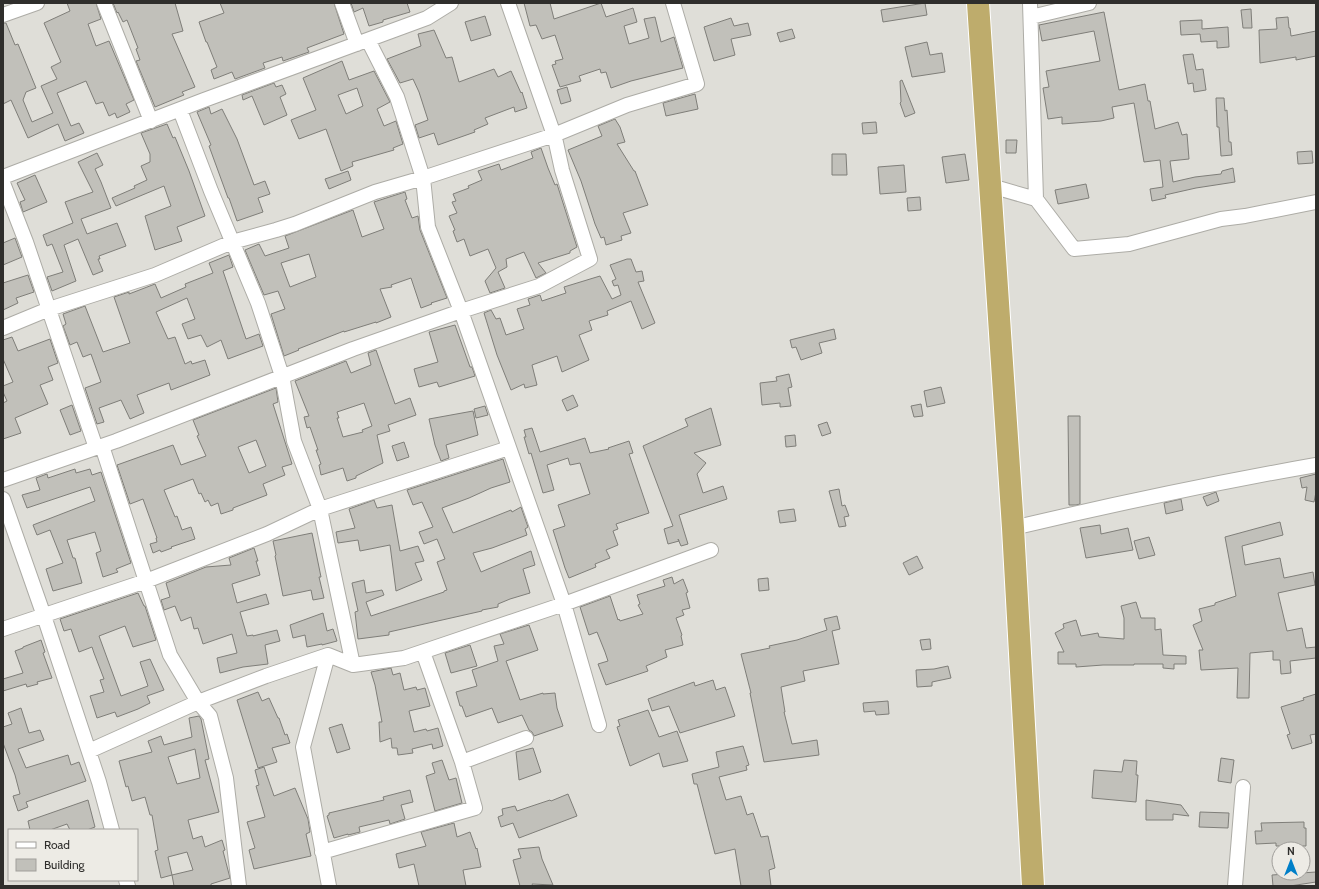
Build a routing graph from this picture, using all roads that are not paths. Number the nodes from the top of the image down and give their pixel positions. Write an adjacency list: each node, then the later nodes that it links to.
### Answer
1 (37, 3): 10 (street)
2 (104, 3): 14 (street)
3 (342, 3): 12 (street)
4 (451, 3): 12 (street)
5 (508, 3): 15 (street)
6 (673, 3): 15 (street)
7 (978, 3): 19 (highway)
8 (1030, 3): 11 (street)
9 (1089, 3): 11 (street)
10 (3, 15)
11 (1031, 17): 20 (street)
12 (363, 42): 13 (street); 17 (street)
13 (180, 110): 14 (street); 22 (street)
14 (151, 121): 16 (street)
15 (554, 135): 17 (street); 24 (street)
16 (3, 177)
17 (423, 178): 22 (street); 24 (street)
18 (3, 182): 23 (street)
19 (991, 186): 20 (street); 33 (highway)
20 (1036, 199): 21 (street)
21 (1316, 202)
22 (232, 242): 23 (street); 26 (street)
23 (49, 309): 25 (street); 27 (street)
24 (461, 311): 26 (street); 28 (street)
25 (3, 328)
26 (282, 376): 27 (street); 32 (street)
27 (99, 447): 30 (street); 35 (street)
28 (509, 448): 32 (street); 36 (street)
29 (1316, 465): 33 (street)
30 (3, 480)
31 (3, 499): 37 (street)
32 (320, 508): 35 (street); 41 (street)
33 (1013, 528): 52 (highway)
34 (711, 550): 36 (street)
35 (146, 581): 37 (street); 42 (street)
36 (564, 604): 39 (street); 43 (street)
37 (44, 616): 38 (street); 45 (street)
38 (3, 629)
39 (423, 652): 41 (street); 46 (street)
40 (328, 655): 41 (street); 42 (street); 49 (street)
41 (353, 665)
42 (198, 702): 45 (street); 50 (street)
43 (599, 726)
44 (526, 738): 46 (street)
45 (89, 751): 48 (street)
46 (462, 762): 49 (street)
47 (1243, 787): 53 (street)
48 (112, 829)
49 (322, 852): 51 (street)
50 (239, 886)
51 (329, 886)
52 (1034, 886)
53 (1235, 886)

